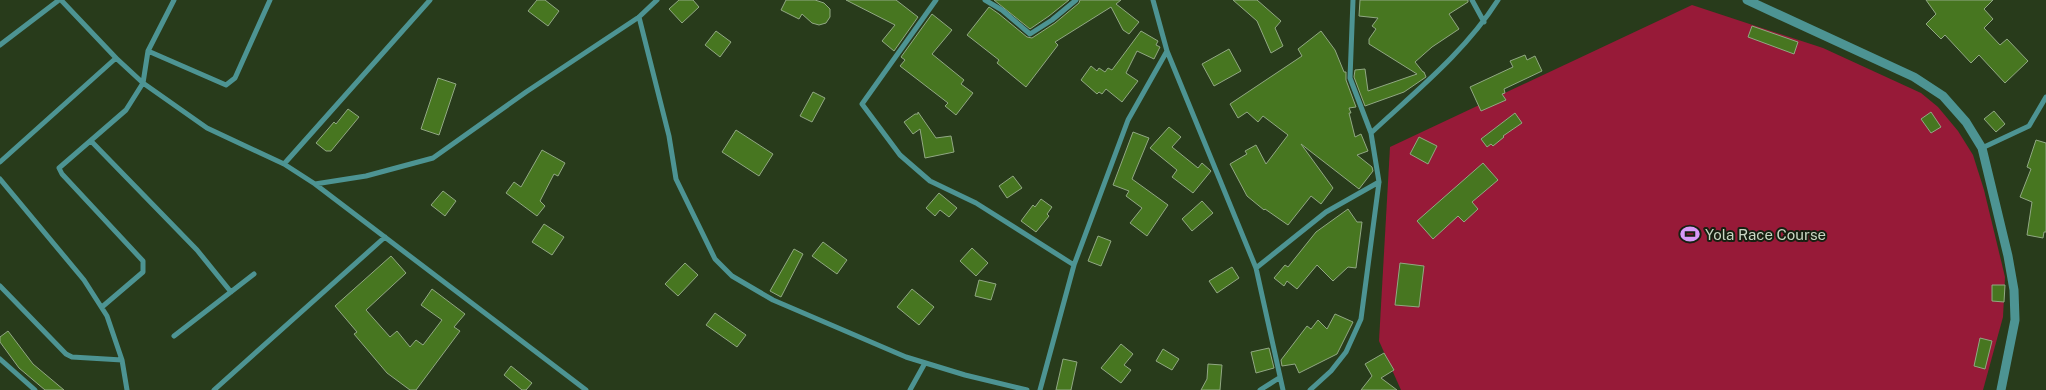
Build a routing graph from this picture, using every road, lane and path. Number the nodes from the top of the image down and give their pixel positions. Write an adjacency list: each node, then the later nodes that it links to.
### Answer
1 (60, 0): 16 (street); 19 (street)
2 (174, 0): 17 (street)
3 (270, 0): 17 (street)
4 (430, 0): 26 (street)
5 (657, 0): 14 (street)
6 (936, 0): 31 (street)
7 (985, 0): 8 (street)
8 (1076, 0)
9 (1153, 0): 18 (street)
10 (1353, 0): 22 (street)
11 (1472, 0): 15 (street)
12 (1498, 0): 15 (street)
13 (1747, 0): 24 (street)
14 (638, 17): 29 (street); 40 (street)
15 (1484, 22): 22 (street)
16 (0, 45)
17 (148, 51): 20 (street)
18 (1167, 51): 31 (street); 32 (street)
19 (116, 58): 20 (street); 25 (street)
20 (143, 83): 23 (street); 26 (street)
21 (2046, 97): 24 (street)
22 (1372, 133): 28 (street)
23 (91, 141): 35 (street); 36 (street)
24 (1982, 148): 52 (street)
25 (0, 162)
26 (284, 164): 29 (street)
27 (0, 179): 36 (street)
28 (1379, 182): 32 (street); 51 (street)
29 (315, 184): 30 (street)
30 (386, 237): 44 (street); 45 (street)
31 (1074, 265): 48 (street)
32 (1256, 268): 41 (street)
33 (254, 274): 35 (street)
34 (0, 286): 39 (street)
35 (231, 292): 37 (street)
36 (102, 307): 39 (street)
37 (174, 336)
38 (0, 360): 42 (street)
39 (122, 360): 43 (street)
40 (925, 363): 46 (street); 47 (street)
41 (1280, 378): 49 (street); 50 (street)
42 (35, 390)
43 (127, 390)
44 (214, 390)
45 (586, 390)
46 (910, 390)
47 (1027, 390)
48 (1040, 390)
49 (1260, 390)
50 (1283, 390)
51 (1310, 390)
52 (2001, 390)

